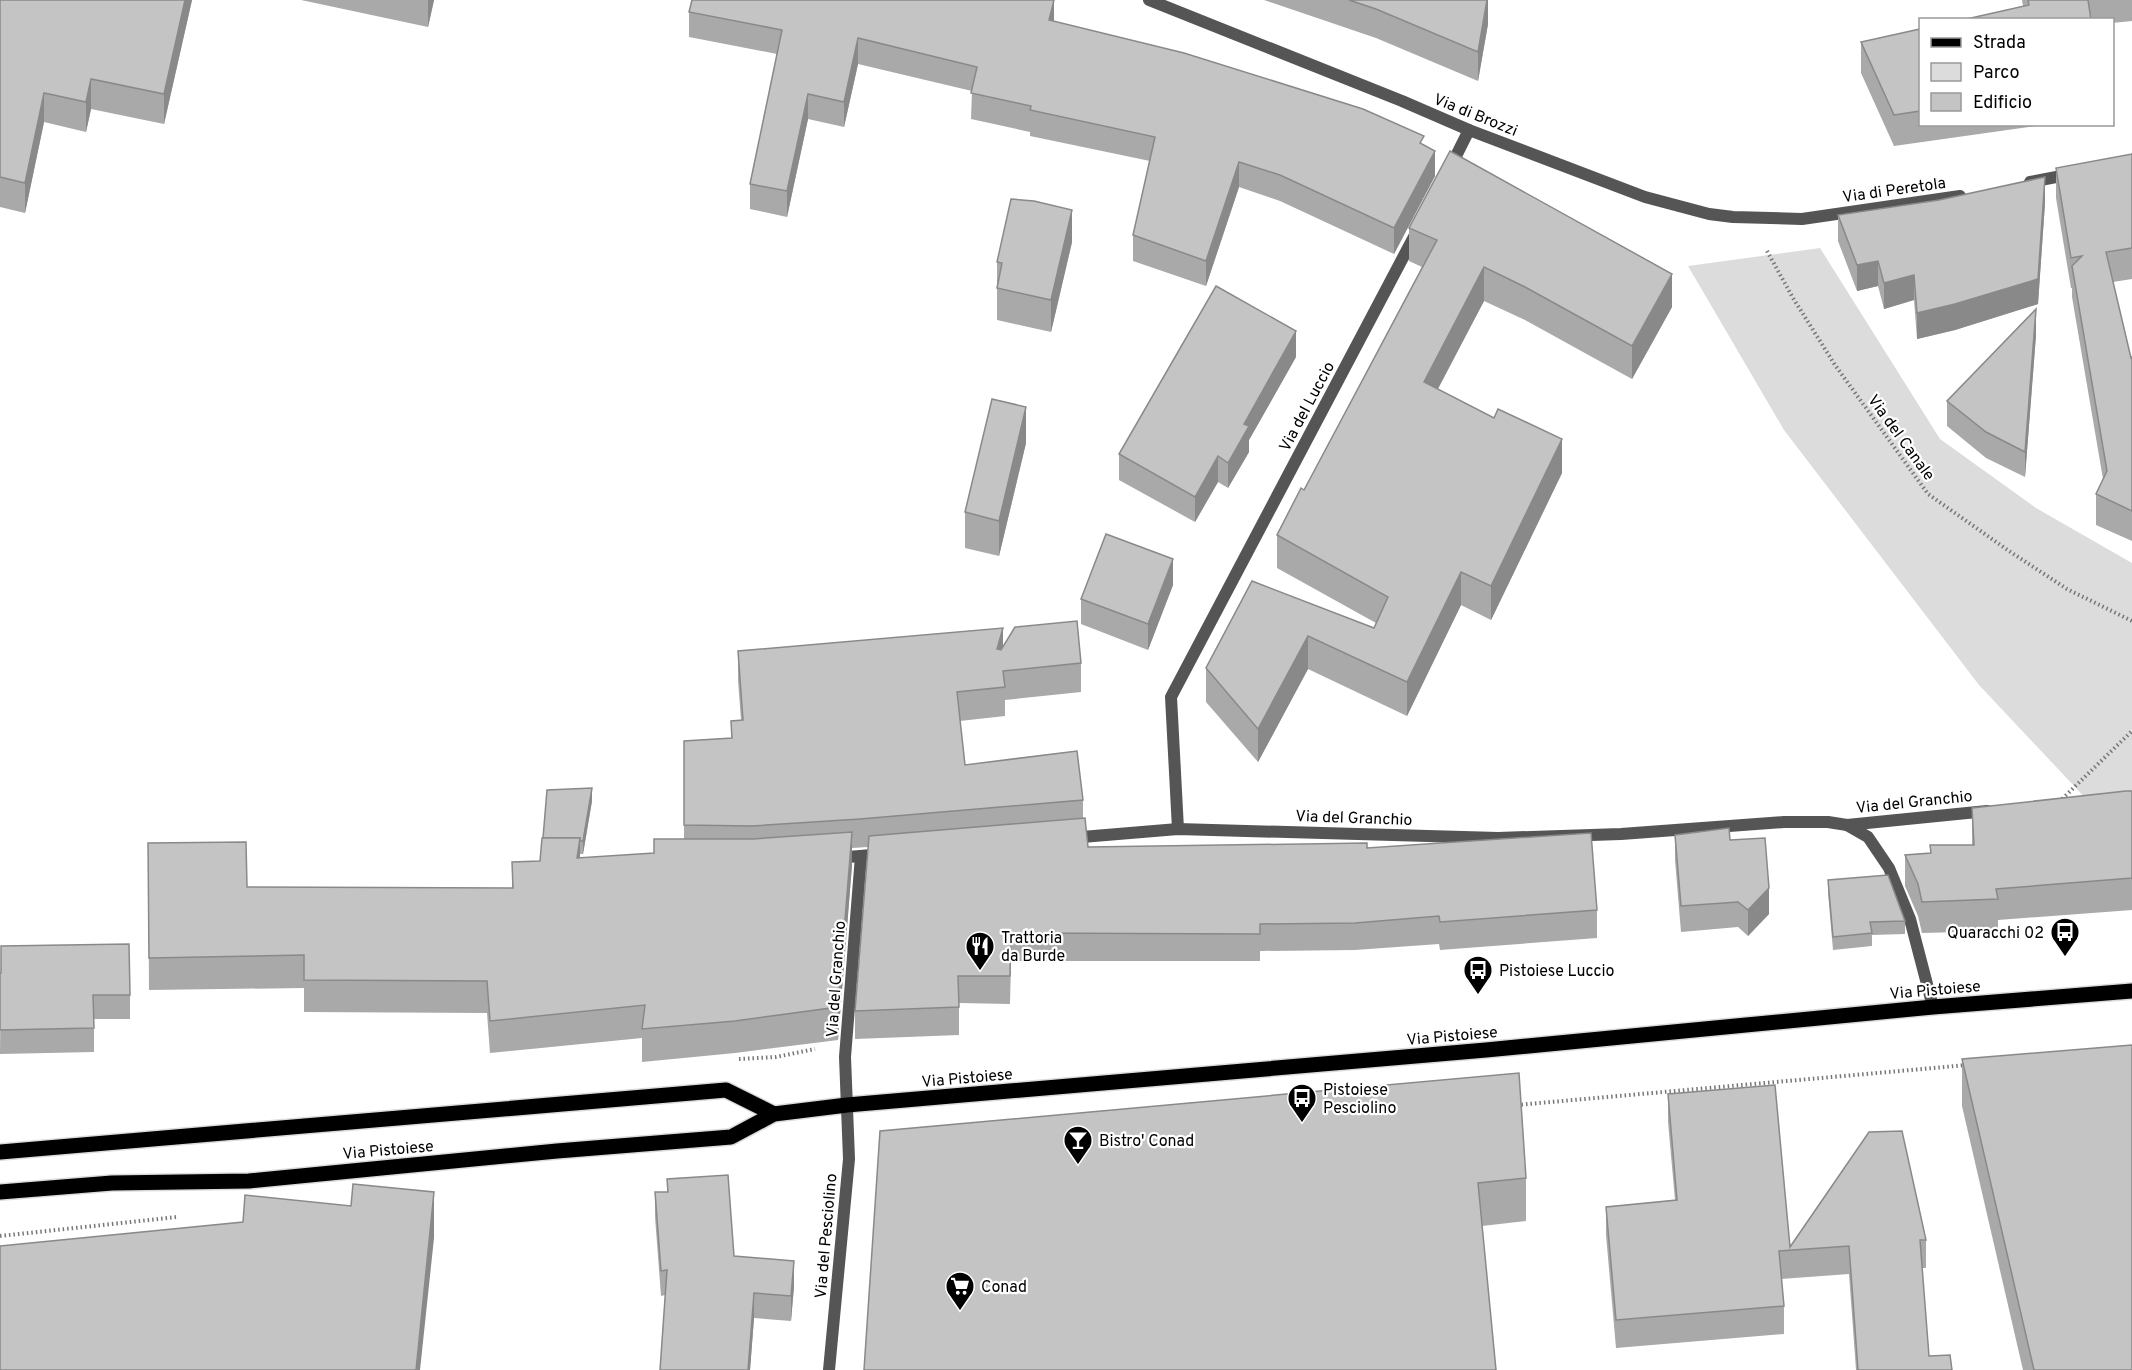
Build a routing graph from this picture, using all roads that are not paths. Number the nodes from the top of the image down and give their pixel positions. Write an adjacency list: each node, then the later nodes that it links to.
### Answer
1 (1149, 0): 2 (street, Via di Brozzi)
2 (1469, 130): 4 (street); 8 (street, Via di Brozzi)
3 (2087, 171): 5 (street)
4 (1442, 184)
5 (2019, 184)
6 (1974, 193): 8 (street, Via di Peretola)
7 (1425, 215): 11 (street, Via del Luccio)
8 (1802, 219)
9 (1999, 810): 10 (street, Via del Granchio)
10 (1847, 825): 11 (street, Via del Granchio); 17 (street, Via del Granchio)
11 (1178, 829): 12 (street, Via del Granchio)
12 (1061, 839)
13 (896, 853): 14 (street)
14 (861, 856): 15 (street); 18 (street, Via del Granchio)
15 (828, 858)
16 (2132, 991): 17 (main road, Via Pistoiese)
17 (1933, 1007): 18 (main road, Via Pistoiese)
18 (846, 1105): 19 (main road, Via Pistoiese); 22 (street, Via del Pesciolino)
19 (774, 1114): 20 (main road, Via Pistoiese); 21 (main road, Via Pistoiese)
20 (0, 1152)
21 (0, 1192)
22 (829, 1370)

